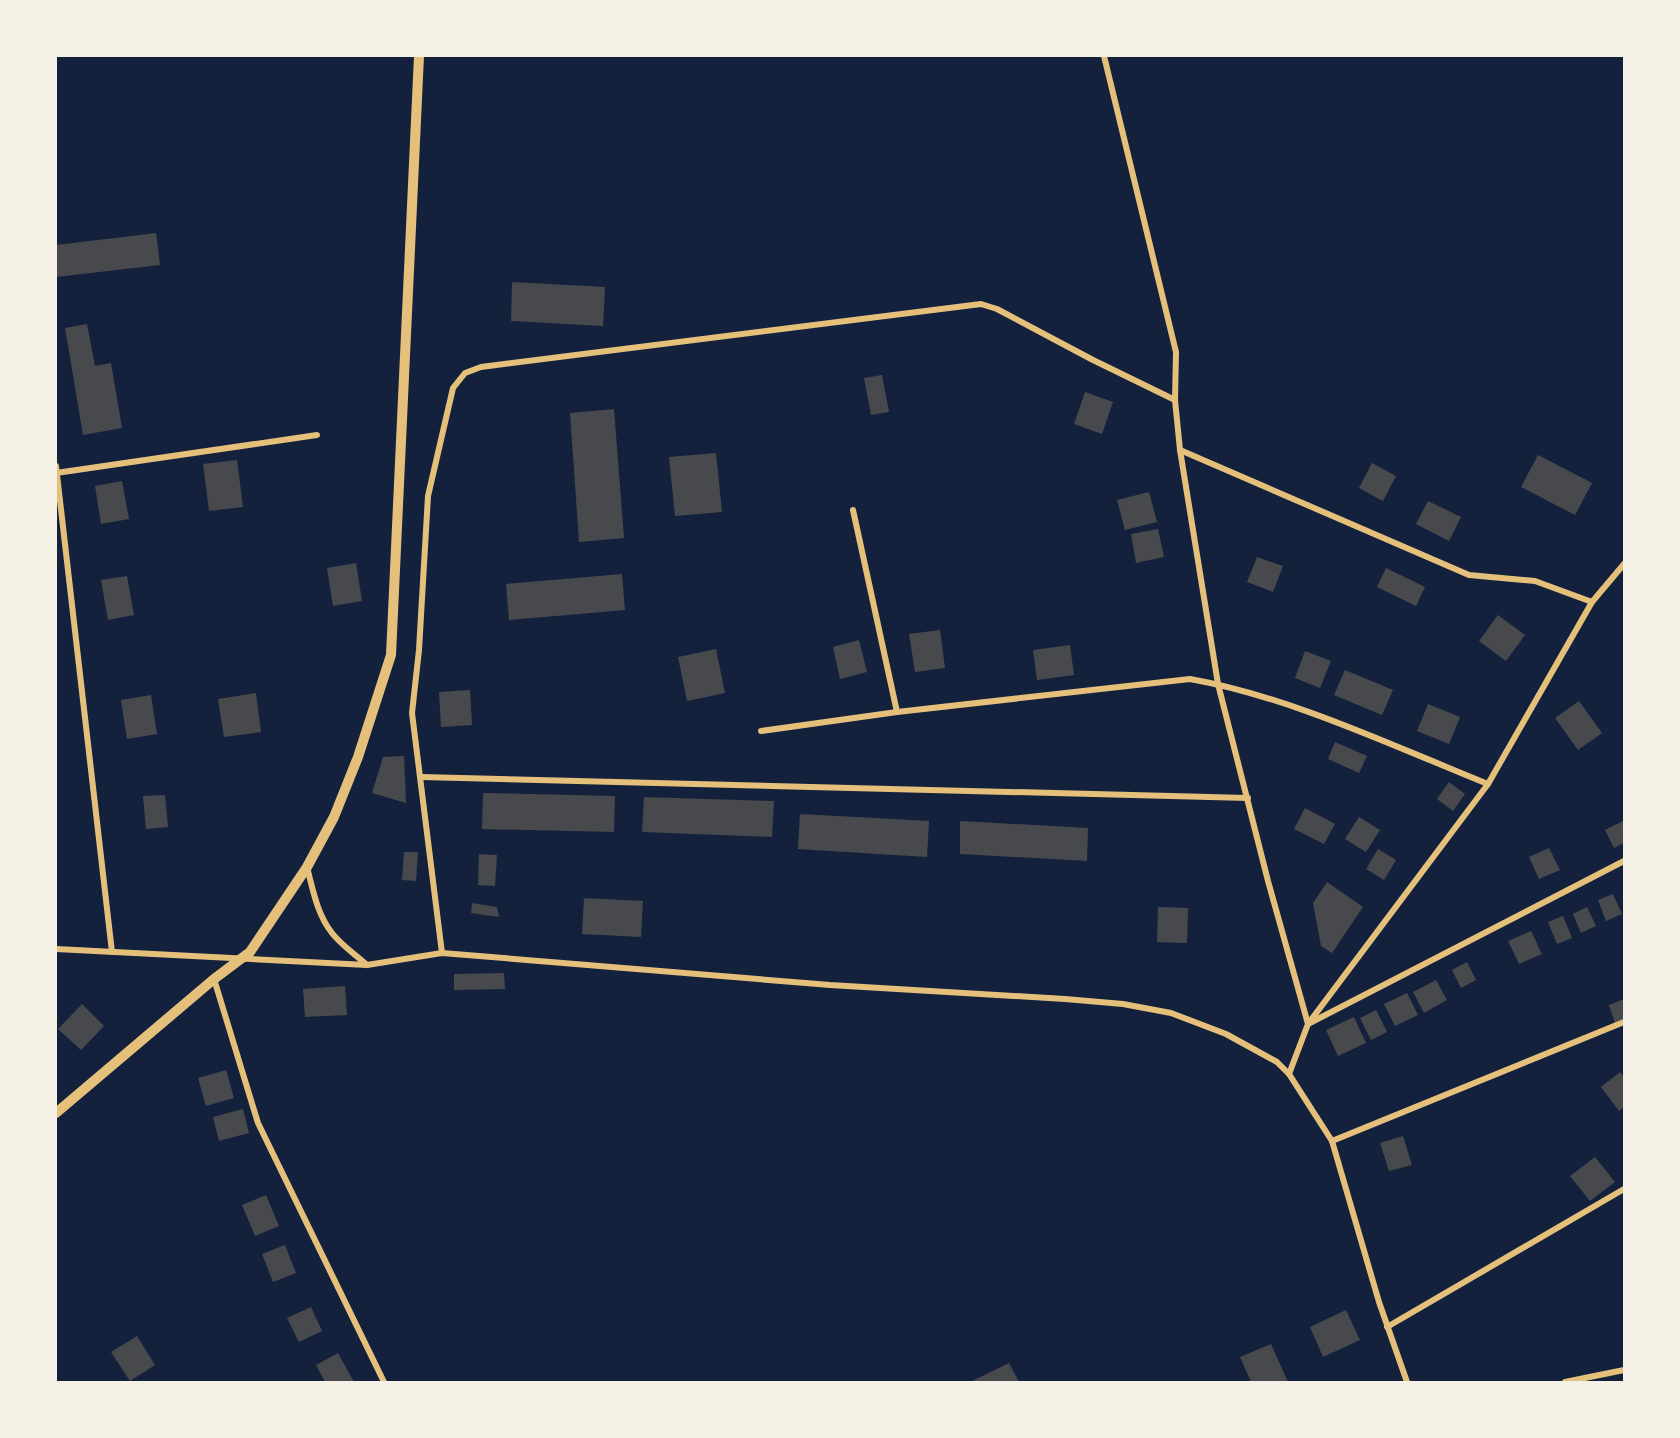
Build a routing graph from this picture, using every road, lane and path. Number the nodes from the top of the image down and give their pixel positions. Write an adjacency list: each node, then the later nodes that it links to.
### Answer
1 (419, 56): 17 (street)
2 (1104, 56): 3 (street)
3 (1175, 400): 5 (street); 13 (street)
4 (316, 435): 6 (street)
5 (1180, 450): 9 (street); 10 (street)
6 (56, 470): 19 (street)
7 (853, 510): 11 (street)
8 (1624, 564): 9 (street)
9 (1592, 602): 14 (street)
10 (1218, 684): 11 (street); 14 (street); 15 (street)
11 (897, 712): 12 (street)
12 (761, 731)
13 (421, 777): 15 (street); 20 (street)
14 (1488, 784): 25 (street)
15 (1248, 798): 25 (street)
16 (1624, 861): 25 (street)
17 (307, 867): 21 (street); 22 (street)
18 (56, 949): 19 (street)
19 (112, 951): 21 (street)
20 (442, 953): 22 (street); 26 (street)
21 (242, 958): 22 (street); 23 (street)
22 (367, 965)
23 (214, 979): 27 (street); 32 (street)
24 (1624, 1022): 28 (street)
25 (1308, 1024): 26 (street)
26 (1289, 1074): 28 (street)
27 (56, 1113)
28 (1332, 1141): 30 (street)
29 (1624, 1189): 30 (street)
30 (1387, 1327): 33 (street)
31 (1624, 1370): 34 (street)
32 (384, 1383)
33 (1407, 1383)
34 (1565, 1383)

